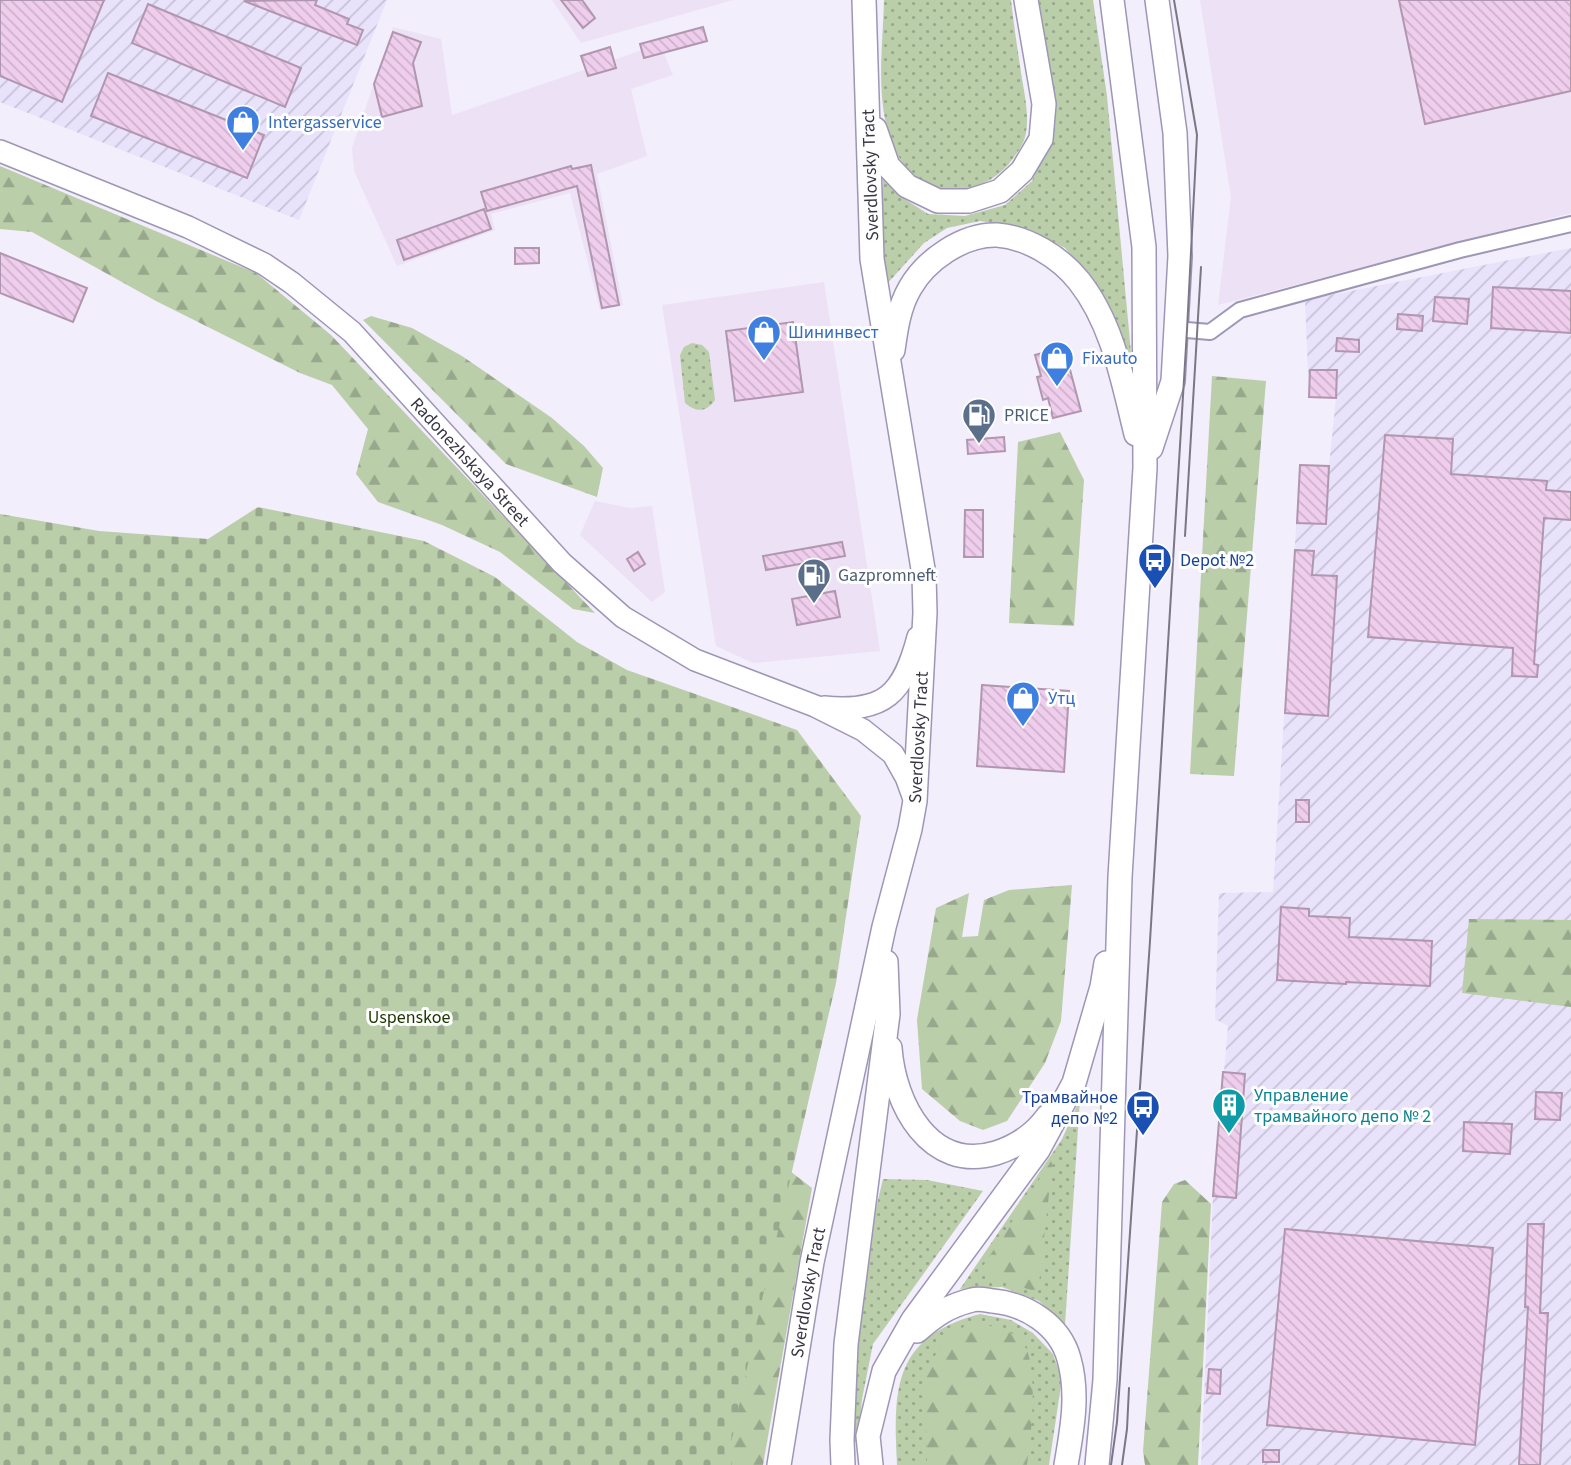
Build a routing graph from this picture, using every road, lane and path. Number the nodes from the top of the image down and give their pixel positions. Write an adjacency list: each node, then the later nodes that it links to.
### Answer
1 (864, 0): 5 (main road, Sverdlovsky Tract)
2 (1026, 0): 5 (main road)
3 (1112, 0): 10 (main road)
4 (1157, 0): 8 (main road)
5 (869, 109): 9 (main road, Sverdlovsky Tract)
6 (0, 151): 12 (street, Radonezhskaya Street)
7 (1571, 224): 8 (street)
8 (1175, 329): 10 (main road)
9 (890, 374): 10 (main road); 11 (main road, Sverdlovsky Tract)
10 (1145, 468): 14 (main road)
11 (925, 612): 12 (street); 13 (main road, Sverdlovsky Tract)
12 (815, 706): 13 (street, Radonezhskaya Street)
13 (915, 801): 15 (main road, Sverdlovsky Tract)
14 (1120, 877): 17 (main road); 23 (main road)
15 (884, 927): 16 (main road); 19 (main road, Sverdlovsky Tract)
16 (888, 1014): 17 (main road); 20 (main road)
17 (1074, 1083): 18 (main road)
18 (884, 1371): 21 (main road); 22 (main road)
19 (779, 1465)
20 (843, 1465)
21 (871, 1465)
22 (1066, 1465)
23 (1097, 1465)

